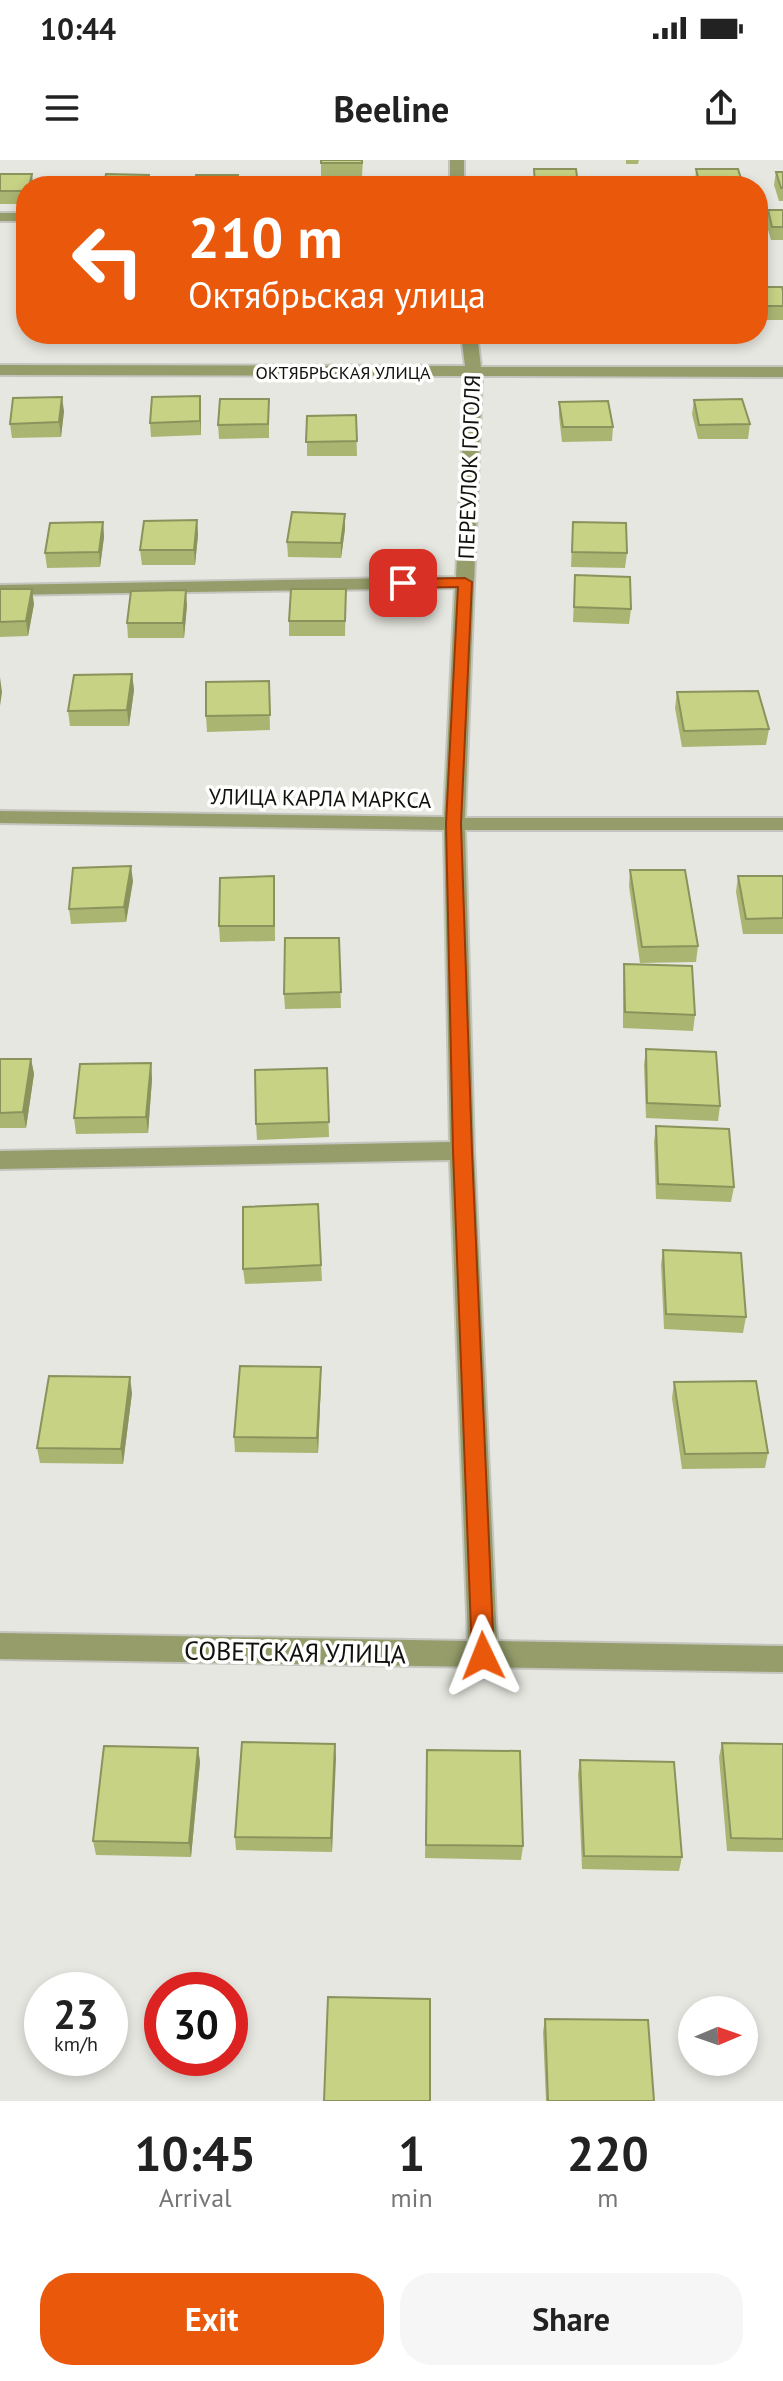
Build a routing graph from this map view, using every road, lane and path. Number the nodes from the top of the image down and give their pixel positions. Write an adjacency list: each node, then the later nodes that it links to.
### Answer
1 (470, 344): 4 (street, ПЕРЕУЛОК ГОГОЛЯ)
2 (0, 370): 4 (street, ОКТЯБРЬСКАЯ УЛИЦА)
3 (783, 372): 4 (street, ОКТЯБРЬСКАЯ УЛИЦА)
4 (474, 373): 5 (street, ПЕРЕУЛОК ГОГОЛЯ)
5 (465, 582): 6 (street); 8 (street, ПЕРЕУЛОК ГОГОЛЯ)
6 (0, 590)
7 (0, 817): 8 (street, УЛИЦА КАРЛА МАРКСА)
8 (454, 824): 9 (street, УЛИЦА КАРЛА МАРКСА); 10 (street, ПЕРЕУЛОК ГОГОЛЯ)
9 (783, 824)
10 (462, 1151): 11 (street); 13 (street, ПЕРЕУЛОК ГОГОЛЯ)
11 (0, 1160)
12 (0, 1646): 13 (street, СОВЕТСКАЯ УЛИЦА)
13 (483, 1656): 14 (street, СОВЕТСКАЯ УЛИЦА)
14 (783, 1659)

